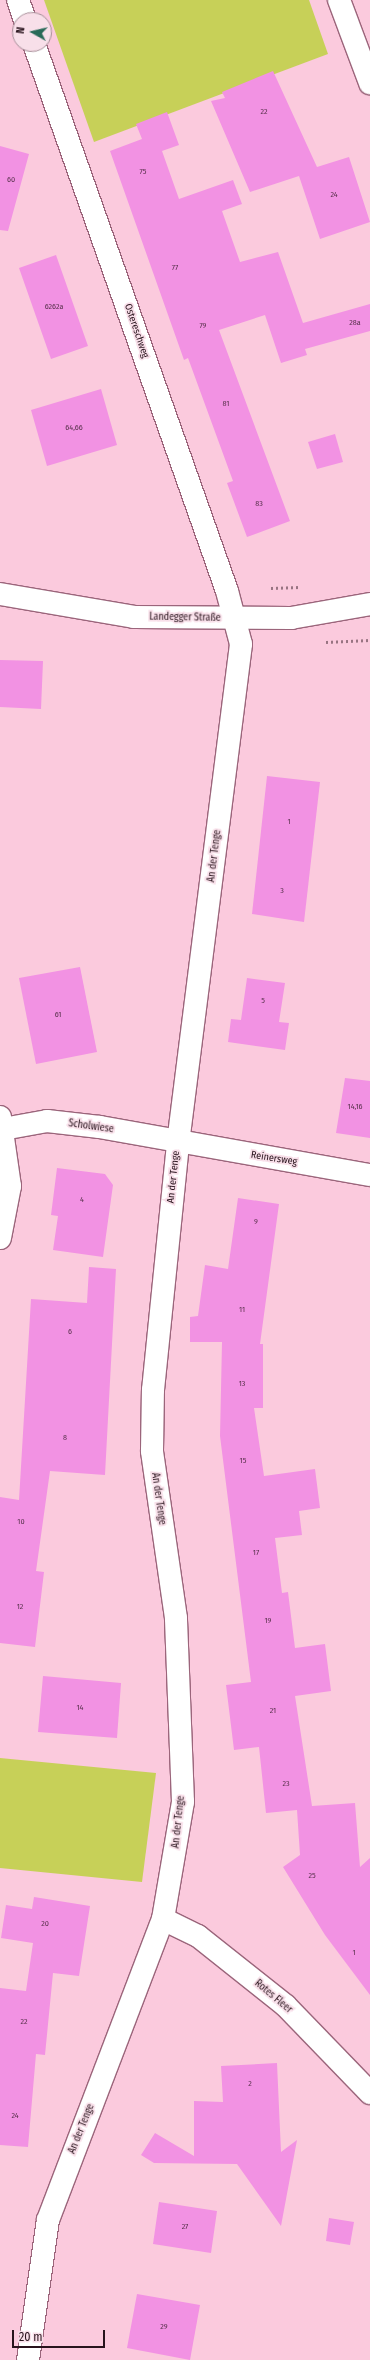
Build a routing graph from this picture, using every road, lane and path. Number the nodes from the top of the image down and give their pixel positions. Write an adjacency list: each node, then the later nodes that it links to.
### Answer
1 (18, 0): 3 (street)
2 (339, 0): 5 (street)
3 (22, 12)
4 (37, 52): 8 (street, Ostereschweg)
5 (370, 83)
6 (0, 594): 8 (street, Landegger Straße)
7 (370, 604): 8 (street, Landegger Straße)
8 (236, 619): 10 (street, An der Tenge)
9 (1, 1123): 10 (street, Scholwiese); 12 (street, Scholwiese)
10 (178, 1143): 11 (street, Reinersweg); 13 (street, An der Tenge)
11 (370, 1175)
12 (0, 1238)
13 (163, 1919): 14 (street, Rotes Fleer); 15 (street, An der Tenge)
14 (370, 2093)
15 (28, 2360)

